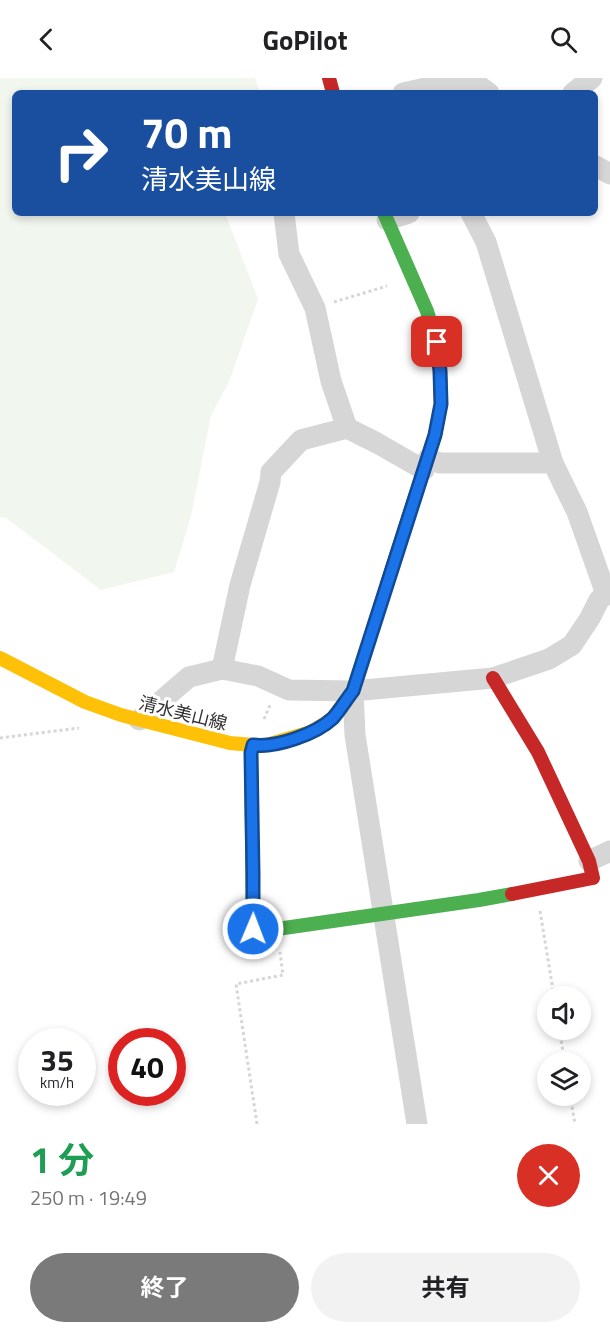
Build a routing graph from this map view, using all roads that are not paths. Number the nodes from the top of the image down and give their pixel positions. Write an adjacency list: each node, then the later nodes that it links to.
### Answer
1 (592, 78): 5 (street)
2 (460, 79): 3 (street); 4 (street)
3 (415, 90)
4 (485, 90)
5 (577, 90)
6 (284, 216): 9 (street)
7 (473, 216): 10 (street)
8 (386, 217): 11 (main road, 清水美山線)
9 (347, 428): 11 (street); 14 (street)
10 (553, 463): 11 (street); 12 (street)
11 (426, 465): 16 (main road, 清水美山線)
12 (608, 593): 15 (street)
13 (0, 658): 17 (main road, 清水美山線)
14 (222, 669): 16 (street); 17 (street)
15 (493, 678): 16 (street); 20 (main road)
16 (353, 691): 18 (main road, 清水美山線); 21 (street)
17 (139, 720): 18 (main road, 清水美山線)
18 (253, 745): 21 (main road)
19 (610, 851): 20 (street)
20 (589, 861): 21 (main road)
21 (383, 914): 22 (street)
22 (417, 1124)

